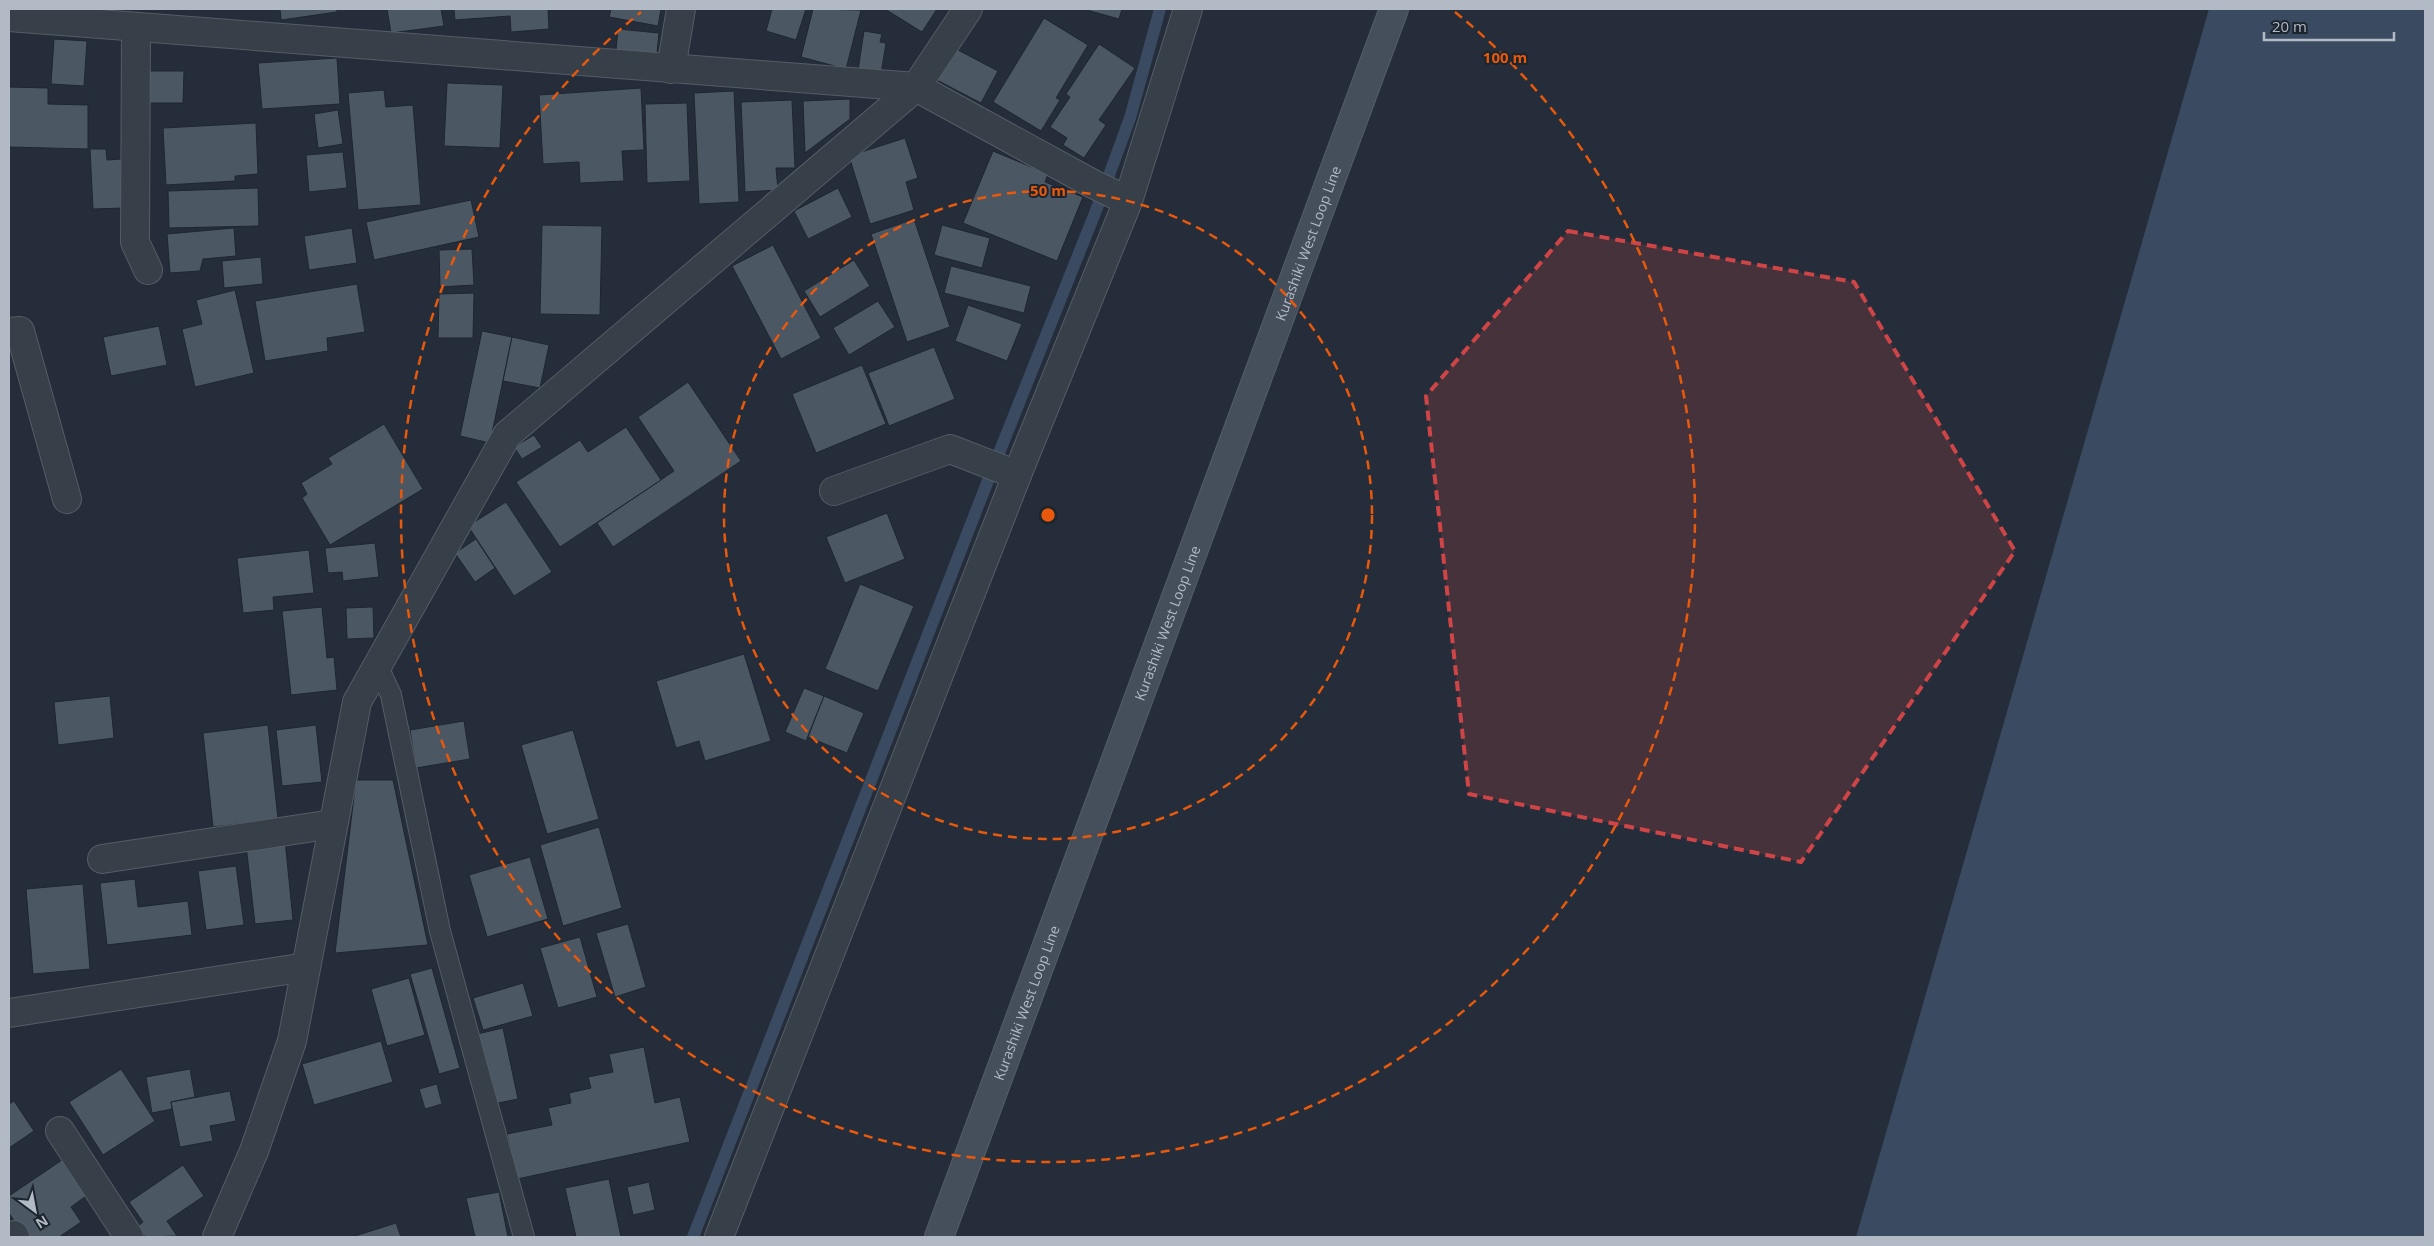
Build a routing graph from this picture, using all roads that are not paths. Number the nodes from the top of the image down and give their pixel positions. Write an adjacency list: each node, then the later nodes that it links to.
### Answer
1 (681, 9): 7 (street)
2 (968, 9): 8 (street)
3 (1188, 9): 9 (street)
4 (1394, 9): 25 (main road, Kurashiki West Loop Line)
5 (9, 18): 6 (street)
6 (136, 27): 7 (street); 10 (street)
7 (671, 69): 8 (street)
8 (916, 88): 9 (street); 15 (street)
9 (1112, 193): 12 (street)
10 (148, 270)
11 (9, 332): 14 (street)
12 (1002, 469): 13 (street); 24 (street)
13 (834, 491)
14 (67, 499)
15 (377, 665): 16 (street); 23 (lane)
16 (333, 824): 17 (street); 18 (street)
17 (102, 859)
18 (306, 967): 19 (street); 22 (street)
19 (9, 1013)
20 (60, 1131): 21 (street)
21 (129, 1237)
22 (217, 1237)
23 (524, 1237)
24 (719, 1237)
25 (939, 1237)

